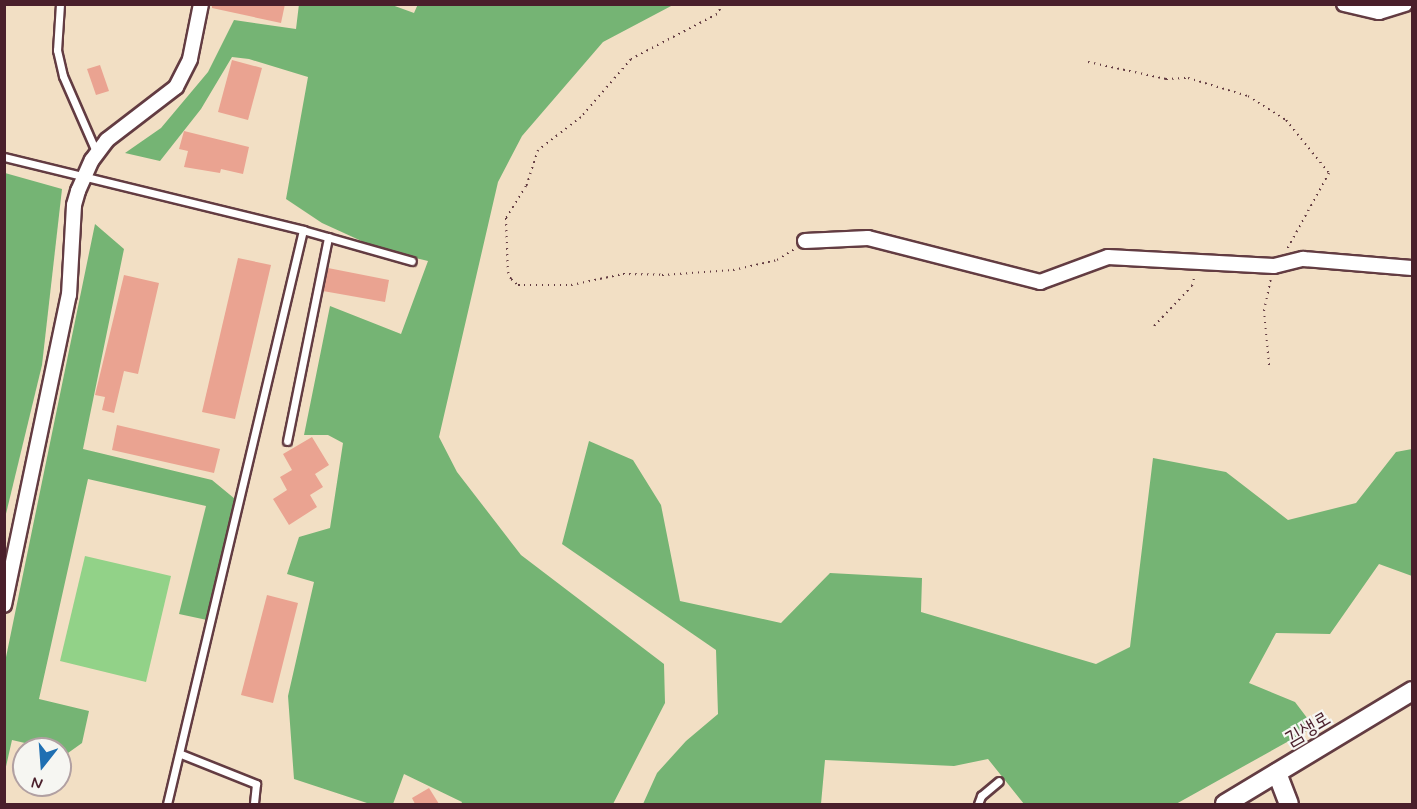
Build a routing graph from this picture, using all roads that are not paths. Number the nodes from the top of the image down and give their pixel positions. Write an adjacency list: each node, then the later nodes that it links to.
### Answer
1 (60, 4): 5 (lane)
2 (201, 4): 5 (street)
3 (1344, 4): 4 (street)
4 (1405, 4)
5 (96, 154): 7 (street)
6 (4, 157): 7 (lane)
7 (85, 176): 8 (lane); 14 (street)
8 (303, 230): 9 (lane); 16 (lane)
9 (328, 237): 11 (lane); 13 (lane)
10 (805, 241): 12 (street)
11 (412, 261)
12 (1413, 268)
13 (288, 441)
14 (4, 605)
15 (1413, 691): 17 (street, 김생로)
16 (181, 754): 19 (lane); 20 (lane)
17 (1277, 773): 22 (street, 김생로); 23 (street)
18 (999, 781): 21 (lane)
19 (167, 804)
20 (254, 804)
21 (978, 804)
22 (1225, 804)
23 (1289, 804)

